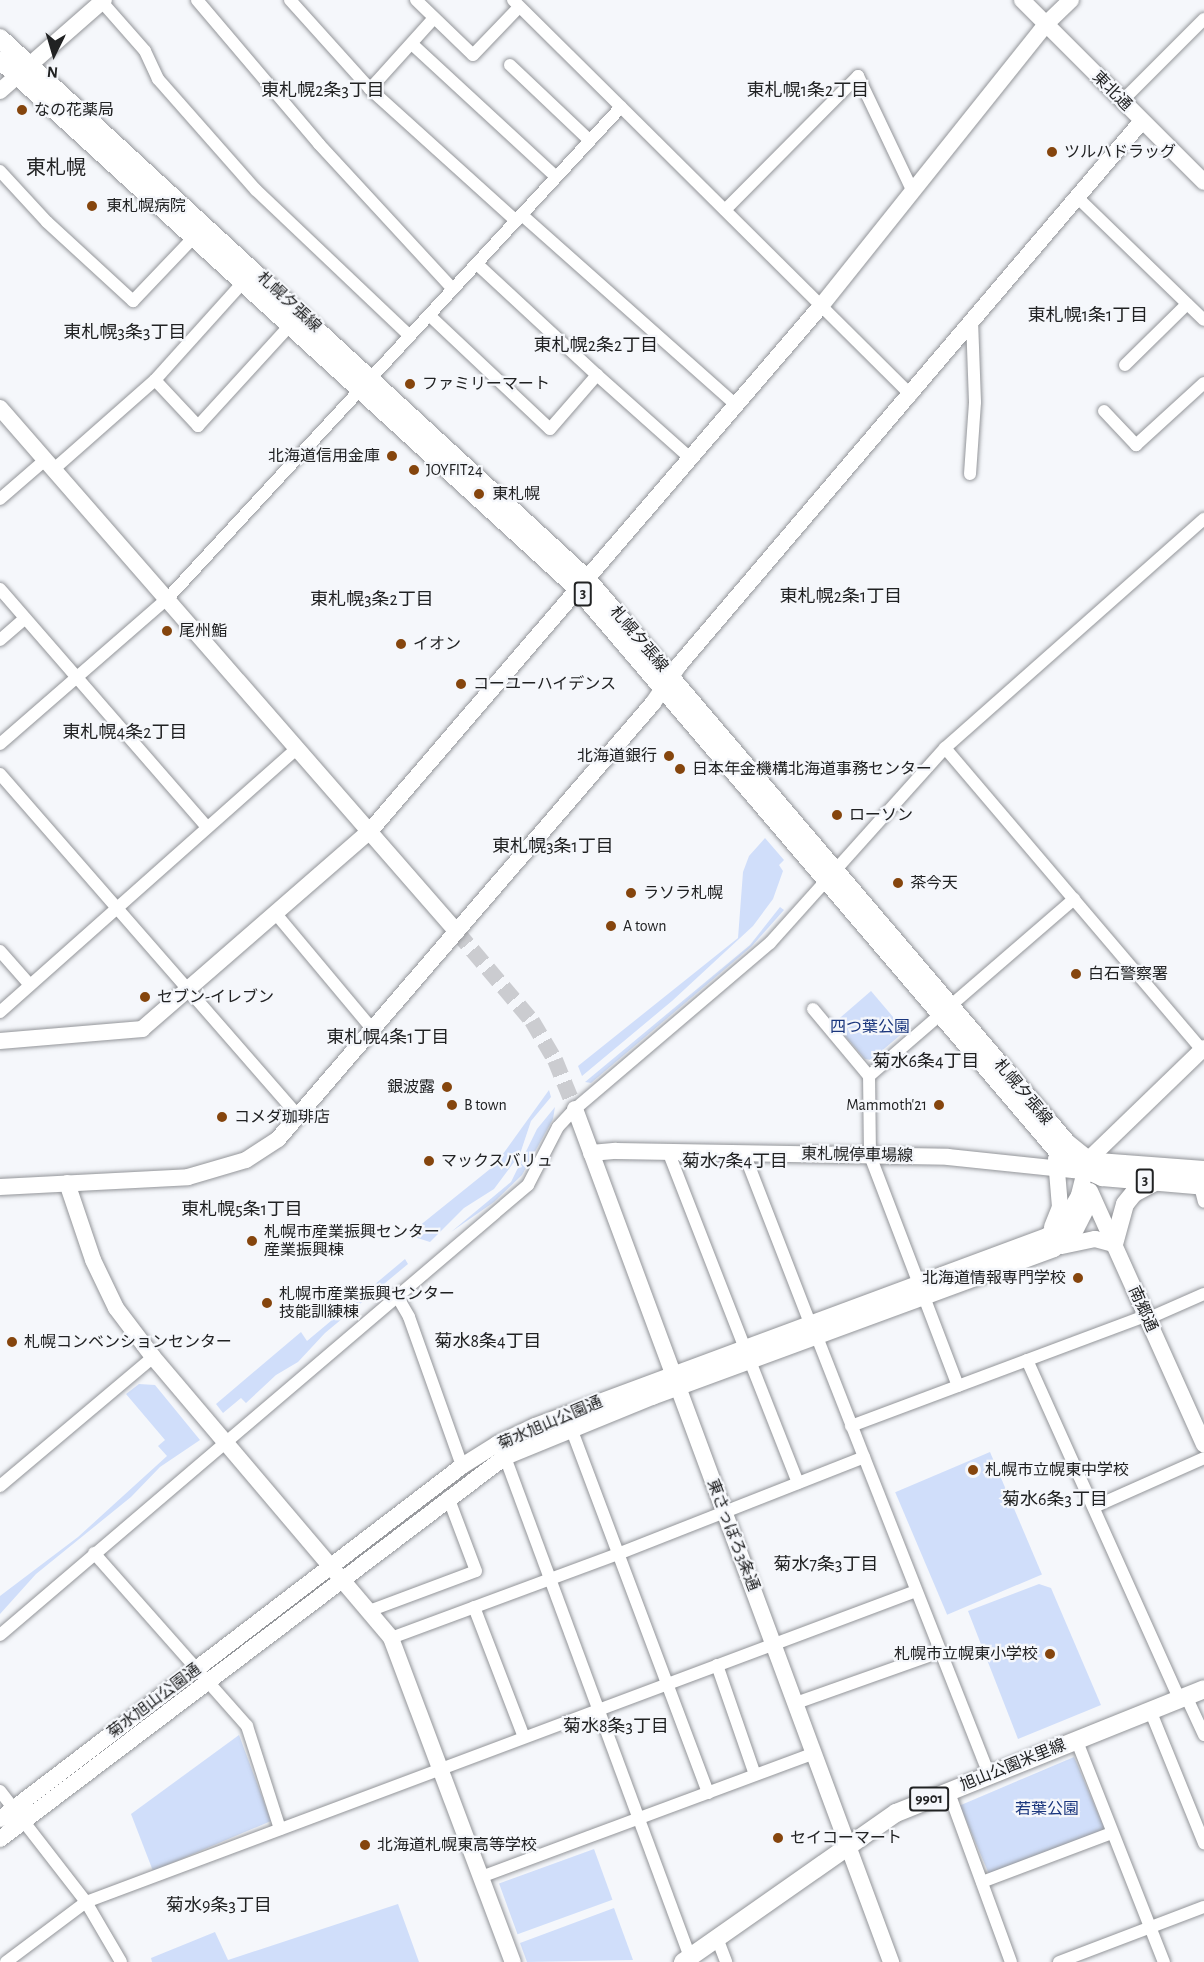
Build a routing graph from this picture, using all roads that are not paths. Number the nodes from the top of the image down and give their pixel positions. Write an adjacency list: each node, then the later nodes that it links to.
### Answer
1 (196, 0): 32 (street)
2 (290, 0): 16 (street)
3 (416, 0): 8 (street)
4 (1022, 0): 10 (street, 東北通)
5 (1071, 0): 10 (street)
6 (103, 1): 15 (street); 39 (street)
7 (516, 3): 8 (street); 19 (street)
8 (433, 19): 12 (street)
9 (1204, 19): 18 (street)
10 (1045, 25): 18 (street, 東北通); 25 (street)
11 (0, 38): 15 (main road, 札幌夕張線 / 3)
12 (412, 44): 16 (street); 23 (street)
13 (0, 60): 15 (main road, 札幌夕張線 / 3)
14 (510, 65): 21 (street)
15 (24, 69): 17 (street); 29 (main road, 札幌夕張線 / 3); 44 (main road, 札幌夕張線 / 3)
16 (370, 88): 28 (street)
17 (0, 91)
18 (1122, 101): 20 (street, 東北通)
19 (621, 107): 21 (street); 27 (street)
20 (1142, 121): 24 (street, 東北通); 26 (street)
21 (590, 141): 23 (street)
22 (0, 171): 29 (street)
23 (556, 177): 28 (street)
24 (1204, 182)
25 (916, 188): 27 (street); 34 (street)
26 (1078, 198): 33 (street); 38 (street)
27 (725, 210): 34 (street)
28 (519, 218): 30 (street); 46 (street)
29 (195, 236): 31 (main road, 札幌夕張線 / 3)
30 (477, 264): 32 (street); 41 (street)
31 (244, 281): 37 (main road, 札幌夕張線 / 3); 42 (street)
32 (453, 289): 35 (street)
33 (1187, 304): 36 (street); 40 (street)
34 (821, 306): 45 (street); 46 (street)
35 (429, 315): 39 (street); 41 (street)
36 (1204, 320)
37 (291, 324): 42 (street); 44 (main road, 札幌夕張線 / 3)
38 (970, 324): 45 (street); 51 (street)
39 (410, 336): 44 (street)
40 (1125, 365)
41 (597, 375): 49 (street)
42 (155, 380): 50 (street)
43 (1204, 383): 48 (street)
44 (366, 384): 54 (main road, 札幌夕張線 / 3); 56 (street)
45 (911, 395): 60 (street)
46 (736, 405): 49 (street)
47 (0, 408): 50 (street)
48 (1104, 411)
49 (690, 458): 54 (street)
50 (50, 464): 52 (street); 56 (street)
51 (970, 474)
52 (0, 499)
53 (1204, 519): 63 (street)
54 (583, 584): 60 (main road, 札幌夕張線 / 3); 66 (street)
55 (0, 589): 57 (street)
56 (167, 599): 59 (street); 62 (street)
57 (25, 618): 58 (street); 59 (street)
58 (0, 640)
59 (77, 677): 61 (street); 65 (street)
60 (667, 683): 67 (main road, 札幌夕張線 / 3); 71 (street)
61 (0, 744)
62 (297, 748): 65 (street); 66 (street)
63 (945, 748): 67 (street); 68 (street)
64 (0, 774): 69 (street)
65 (207, 827): 69 (street)
66 (370, 831): 70 (street); 71 (street)
67 (831, 876): 76 (main road, 札幌夕張線 / 3); 82 (street)
68 (1074, 899): 76 (street); 80 (street)
69 (116, 906): 73 (street); 74 (street)
70 (276, 914): 74 (street); 78 (street)
71 (457, 932): 78 (street)
72 (0, 951): 73 (street)
73 (30, 985): 77 (street)
74 (189, 991): 79 (street); 83 (street)
75 (813, 1009): 81 (street)
76 (944, 1009): 81 (street); 88 (main road, 札幌夕張線 / 3); 89 (main road, 札幌夕張線 / 3)
77 (0, 1012)
78 (373, 1030): 83 (street)
79 (0, 1041)
80 (1203, 1049): 89 (street)
81 (869, 1077): 87 (street)
82 (575, 1109): 85 (street, 東さっぽろ3条通); 99 (street)
83 (299, 1117): 91 (street)
84 (668, 1151): 85 (street, 東札幌停車場線); 86 (street, 東札幌停車場線); 102 (street)
85 (591, 1153): 105 (street, 東さっぽろ3条通)
86 (744, 1153): 87 (street, 東札幌停車場線); 101 (street)
87 (870, 1155): 88 (street, 東札幌停車場線); 97 (street)
88 (1056, 1158): 89 (main road, 札幌夕張線 / 3); 95 (street)
89 (1087, 1166): 90 (main road, 札幌夕張線 / 3); 92 (main road, 札幌夕張線 / 3); 94 (street, 南郷通); 95 (street, 菊水旭山公園通)
90 (1155, 1182): 92 (main road, 札幌夕張線 / 3); 96 (main road)
91 (67, 1183): 93 (street); 103 (street)
92 (1203, 1186)
93 (0, 1187)
94 (1092, 1198): 95 (street, 菊水旭山公園通); 96 (street, 南郷通)
95 (1051, 1242): 96 (street); 97 (street, 菊水旭山公園通)
96 (1114, 1244): 100 (street, 南郷通)
97 (921, 1291): 101 (street, 菊水旭山公園通); 106 (street)
98 (1204, 1294): 100 (street)
99 (397, 1296): 109 (street); 114 (street)
100 (1146, 1317): 104 (street); 110 (street, 南郷通)
101 (814, 1330): 102 (street, 菊水旭山公園通); 107 (street)
102 (748, 1354): 105 (street, 菊水旭山公園通); 115 (street)
103 (153, 1357): 109 (street); 116 (street)
104 (1027, 1360): 106 (street); 118 (street)
105 (675, 1381): 108 (street, 菊水旭山公園通); 114 (street, 菊水旭山公園通); 119 (street, 東さっぽろ3条通)
106 (958, 1386): 107 (street)
107 (852, 1426): 112 (street)
108 (571, 1428): 111 (street, 菊水旭山公園通); 121 (street)
109 (225, 1442): 120 (street); 122 (street)
110 (1204, 1445)
111 (505, 1457): 117 (street, 菊水旭山公園通); 123 (street)
112 (864, 1457): 115 (street); 124 (street)
113 (1204, 1458): 118 (street)
114 (462, 1466): 122 (street, 菊水旭山公園通)
115 (798, 1483): 119 (street)
116 (0, 1486)
117 (448, 1497): 122 (street, 菊水旭山公園通); 126 (street)
118 (1094, 1507): 135 (street)
119 (724, 1513): 121 (street); 129 (street, 東さっぽろ3条通)
120 (94, 1553): 127 (street); 132 (street)
121 (618, 1554): 123 (street); 133 (street)
122 (336, 1572): 126 (street); 132 (street, 菊水旭山公園通)
123 (551, 1579): 125 (street); 137 (street)
124 (916, 1591): 129 (street); 130 (street)
125 (474, 1608): 128 (street); 140 (street)
126 (369, 1611): 128 (street)
127 (0, 1635)
128 (391, 1638): 143 (street)
129 (774, 1644): 131 (street); 136 (street, 東さっぽろ3条通)
130 (940, 1652): 136 (street); 144 (street)
131 (717, 1665): 133 (street); 145 (street)
132 (202, 1674): 149 (street, 菊水旭山公園通); 151 (street)
133 (667, 1684): 137 (street); 148 (street)
134 (1204, 1689): 135 (main road, 旭山公園米里線 / 9901)
135 (1183, 1697): 138 (main road, 旭山公園米里線 / 9901); 139 (street)
136 (796, 1703): 142 (street, 東さっぽろ3条通)
137 (599, 1710): 140 (street); 150 (street)
138 (1150, 1710): 141 (main road, 旭山公園米里線 / 9901); 154 (street)
139 (1204, 1735)
140 (524, 1737): 143 (street)
141 (1076, 1739): 144 (main road, 旭山公園米里線 / 9901); 152 (street)
142 (814, 1753): 145 (street); 155 (street, 東さっぽろ3条通)
143 (441, 1768): 151 (street); 156 (street)
144 (988, 1774): 146 (main road, 旭山公園米里線 / 9901)
145 (755, 1775): 148 (street)
146 (948, 1790): 155 (main road, 旭山公園米里線 / 9901); 157 (street)
147 (0, 1791): 149 (street)
148 (708, 1793): 150 (street)
149 (12, 1816): 153 (street, 菊水旭山公園通); 158 (street)
150 (640, 1818): 156 (street); 162 (street)
151 (280, 1828): 158 (street)
152 (1112, 1833): 157 (street); 160 (street)
153 (0, 1839)
154 (1204, 1843)
155 (848, 1845): 161 (main road, 旭山公園米里線 / 9901); 167 (street, 東さっぽろ3条通)
156 (482, 1877): 165 (street)
157 (982, 1882): 168 (street)
158 (87, 1902): 163 (street); 164 (street)
159 (1204, 1907): 160 (street)
160 (1150, 1926): 169 (street); 170 (street)
161 (717, 1938): 162 (main road, 旭山公園米里線 / 9901); 166 (street)
162 (687, 1959)
163 (6, 1962)
164 (121, 1962)
165 (513, 1962)
166 (726, 1962)
167 (891, 1962)
168 (1011, 1962)
169 (1059, 1962)
170 (1164, 1962)

